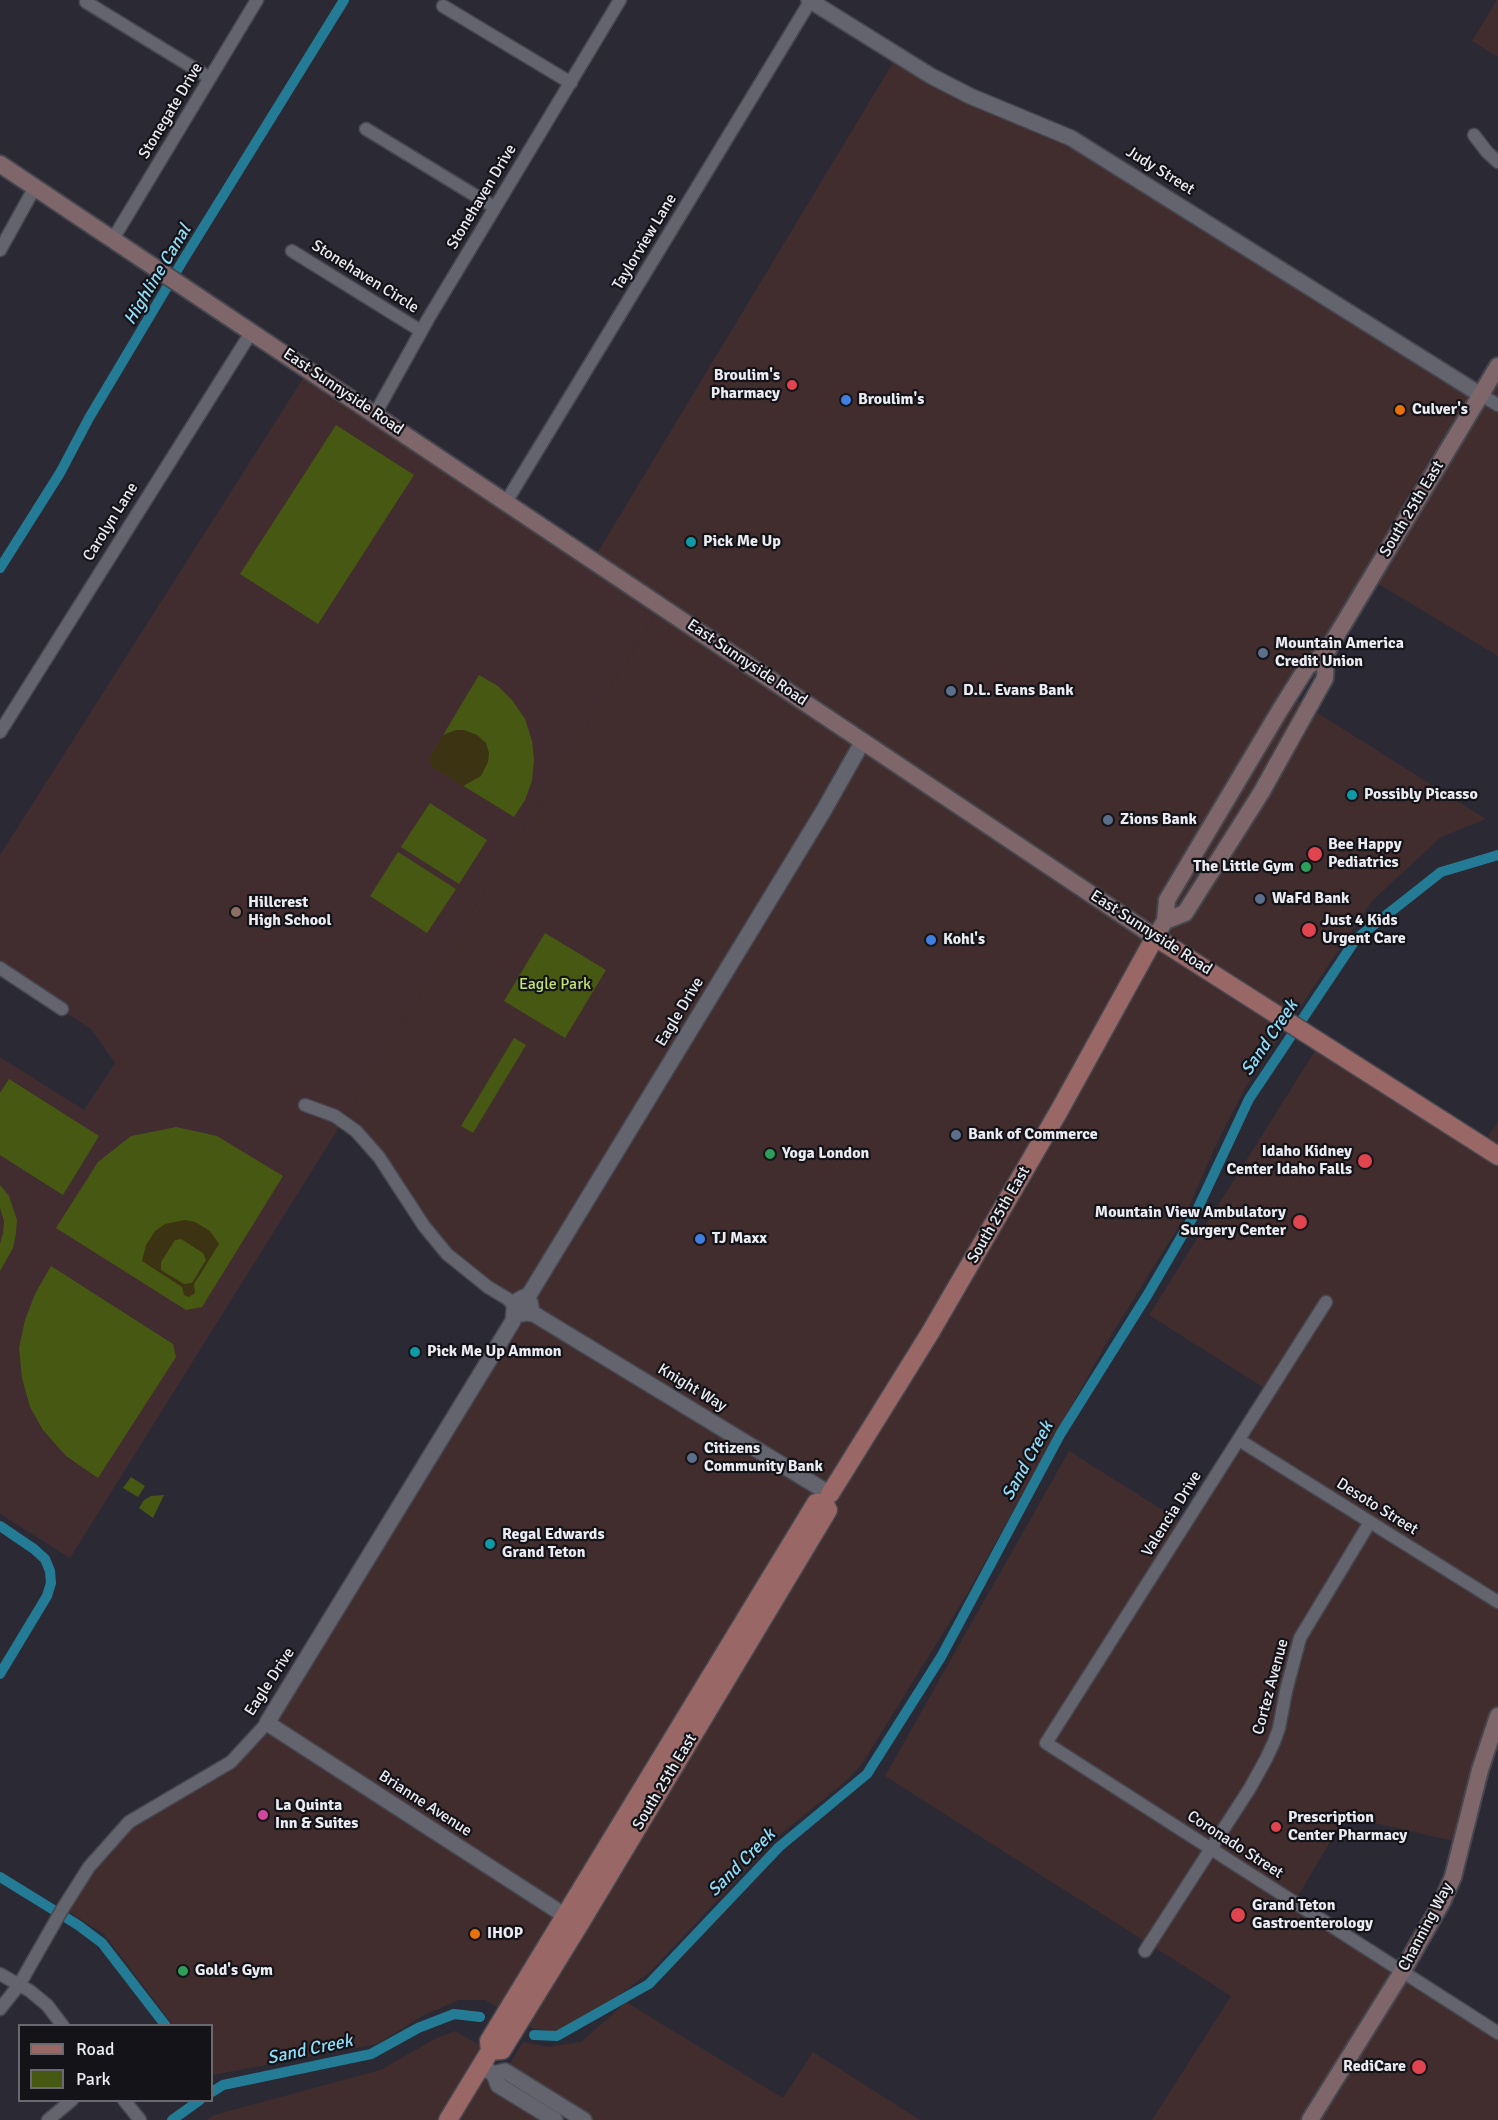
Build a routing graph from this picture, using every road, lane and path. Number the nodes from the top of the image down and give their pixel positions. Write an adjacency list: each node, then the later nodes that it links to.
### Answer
1 (257, 0): 6 (street, Stonegate Drive)
2 (620, 0): 7 (street, Stonehaven Drive)
3 (810, 0): 20 (street, Judy Street); 23 (street, Taylorview Lane)
4 (86, 2): 6 (street)
5 (443, 6): 7 (street)
6 (210, 78): 14 (street, Stonegate Drive)
7 (571, 83): 13 (street, Stonehaven Drive)
8 (366, 129): 13 (street)
9 (1474, 135): 10 (street)
10 (1498, 162)
11 (0, 164): 12 (main road, East Sunnyside Road)
12 (35, 187): 14 (main road, East Sunnyside Road); 15 (street)
13 (494, 207): 18 (street, Stonehaven Drive)
14 (113, 239): 17 (main road, East Sunnyside Road)
15 (0, 250)
16 (292, 251): 18 (street, Stonehaven Circle)
17 (252, 331): 22 (main road, East Sunnyside Road); 25 (street, Carolyn Lane)
18 (421, 331): 22 (street, Stonehaven Drive)
19 (1498, 366): 20 (main road, South 25th East)
20 (1481, 395): 21 (street); 24 (main road, South 25th East)
21 (1498, 405)
22 (375, 414): 23 (main road, East Sunnyside Road)
23 (506, 502): 26 (main road, East Sunnyside Road)
24 (1326, 652): 27 (main road, South 25th East); 27 (main road, South 25th East)
25 (0, 732)
26 (863, 741): 28 (main road, East Sunnyside Road); 34 (street, Eagle Drive)
27 (1165, 921): 28 (main road, South 25th East)
28 (1155, 937): 32 (main road, East Sunnyside Road); 36 (main road, South 25th East)
29 (0, 968): 30 (street)
30 (62, 1009)
31 (305, 1105): 34 (street, Knight Way)
32 (1498, 1156)
33 (1326, 1302): 35 (street, Valencia Drive)
34 (522, 1307): 36 (street, Knight Way); 41 (street, Eagle Drive)
35 (1239, 1440): 37 (street, Desoto Street); 42 (street, Valencia Drive)
36 (827, 1498): 39 (main road, South 25th East)
37 (1370, 1522): 38 (street, Desoto Street); 44 (street, Cortez Avenue)
38 (1498, 1602)
39 (704, 1702): 43 (main road, South 25th East); 45 (main road, South 25th East)
40 (1498, 1716): 48 (main road, Channing Way)
41 (267, 1723): 46 (street, Brianne Avenue); 50 (street, Eagle Drive)
42 (1046, 1743): 44 (street, Coronado Street)
43 (606, 1847): 45 (main road); 46 (main road, South 25th East)
44 (1211, 1850): 47 (street, Cortez Avenue); 48 (street, Coronado Street)
45 (601, 1888): 54 (main road, South 25th East)
46 (564, 1915): 54 (main road, South 25th East)
47 (1145, 1951)
48 (1402, 1972): 53 (street, Coronado Street); 62 (main road, Channing Way)
49 (0, 1974): 50 (street)
50 (19, 1985): 51 (street, Eagle Drive); 52 (street)
51 (0, 2009)
52 (62, 2024)
53 (1498, 2033)
54 (489, 2064): 59 (main road, South 25th East); 60 (street); 61 (street)
55 (70, 2102): 57 (street)
56 (126, 2102): 58 (street)
57 (48, 2120)
58 (140, 2120)
59 (448, 2120)
60 (555, 2120)
61 (584, 2120)
62 (1310, 2120)

